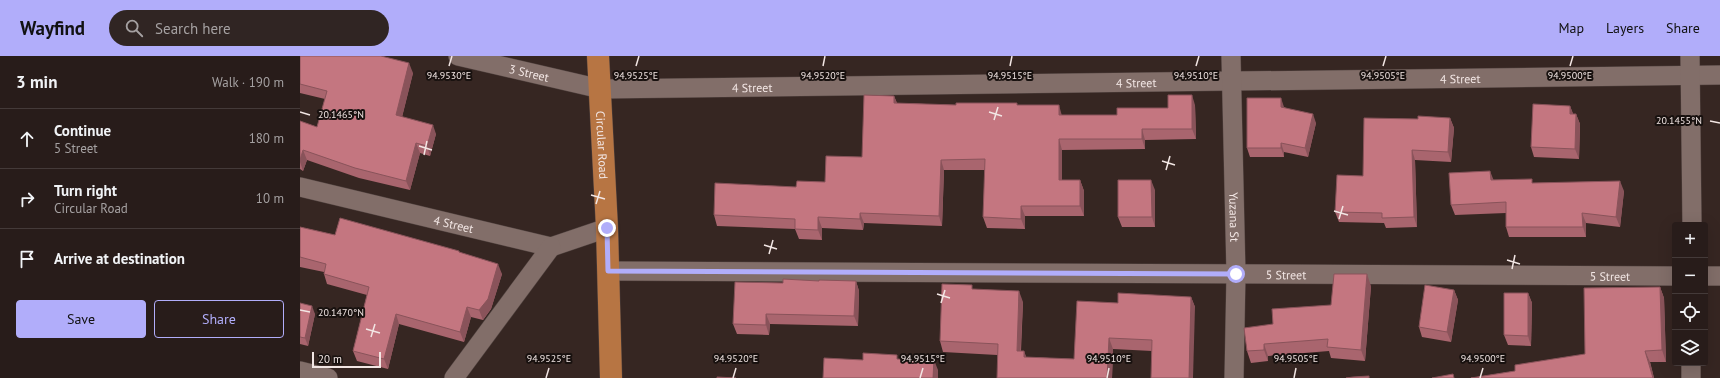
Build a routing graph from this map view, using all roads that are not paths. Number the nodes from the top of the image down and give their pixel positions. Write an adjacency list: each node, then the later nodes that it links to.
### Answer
1 (458, 56): 7 (street, 3 Street)
2 (598, 56): 7 (main road, Circular Road)
3 (1232, 56): 6 (street, Yuzana St)
4 (1690, 65): 5 (street, 4 Street); 6 (street, 4 Street); 9 (street)
5 (1720, 75)
6 (1232, 81): 7 (street, 4 Street); 13 (street, Yuzana St)
7 (601, 88): 10 (main road, Circular Road)
8 (300, 187): 11 (street, 4 Street)
9 (1692, 222)
10 (607, 228): 11 (street); 12 (main road, Circular Road)
11 (551, 247): 20 (street)
12 (608, 271): 13 (street, 5 Street); 21 (main road, Circular Road)
13 (1236, 274): 14 (street, 5 Street); 22 (street, Yuzana St)
14 (1672, 276)
15 (1708, 276): 16 (street)
16 (1720, 276)
17 (1691, 366): 23 (street)
18 (300, 371): 19 (street)
19 (328, 378)
20 (454, 378)
21 (611, 378)
22 (1234, 378)
23 (1691, 378)

